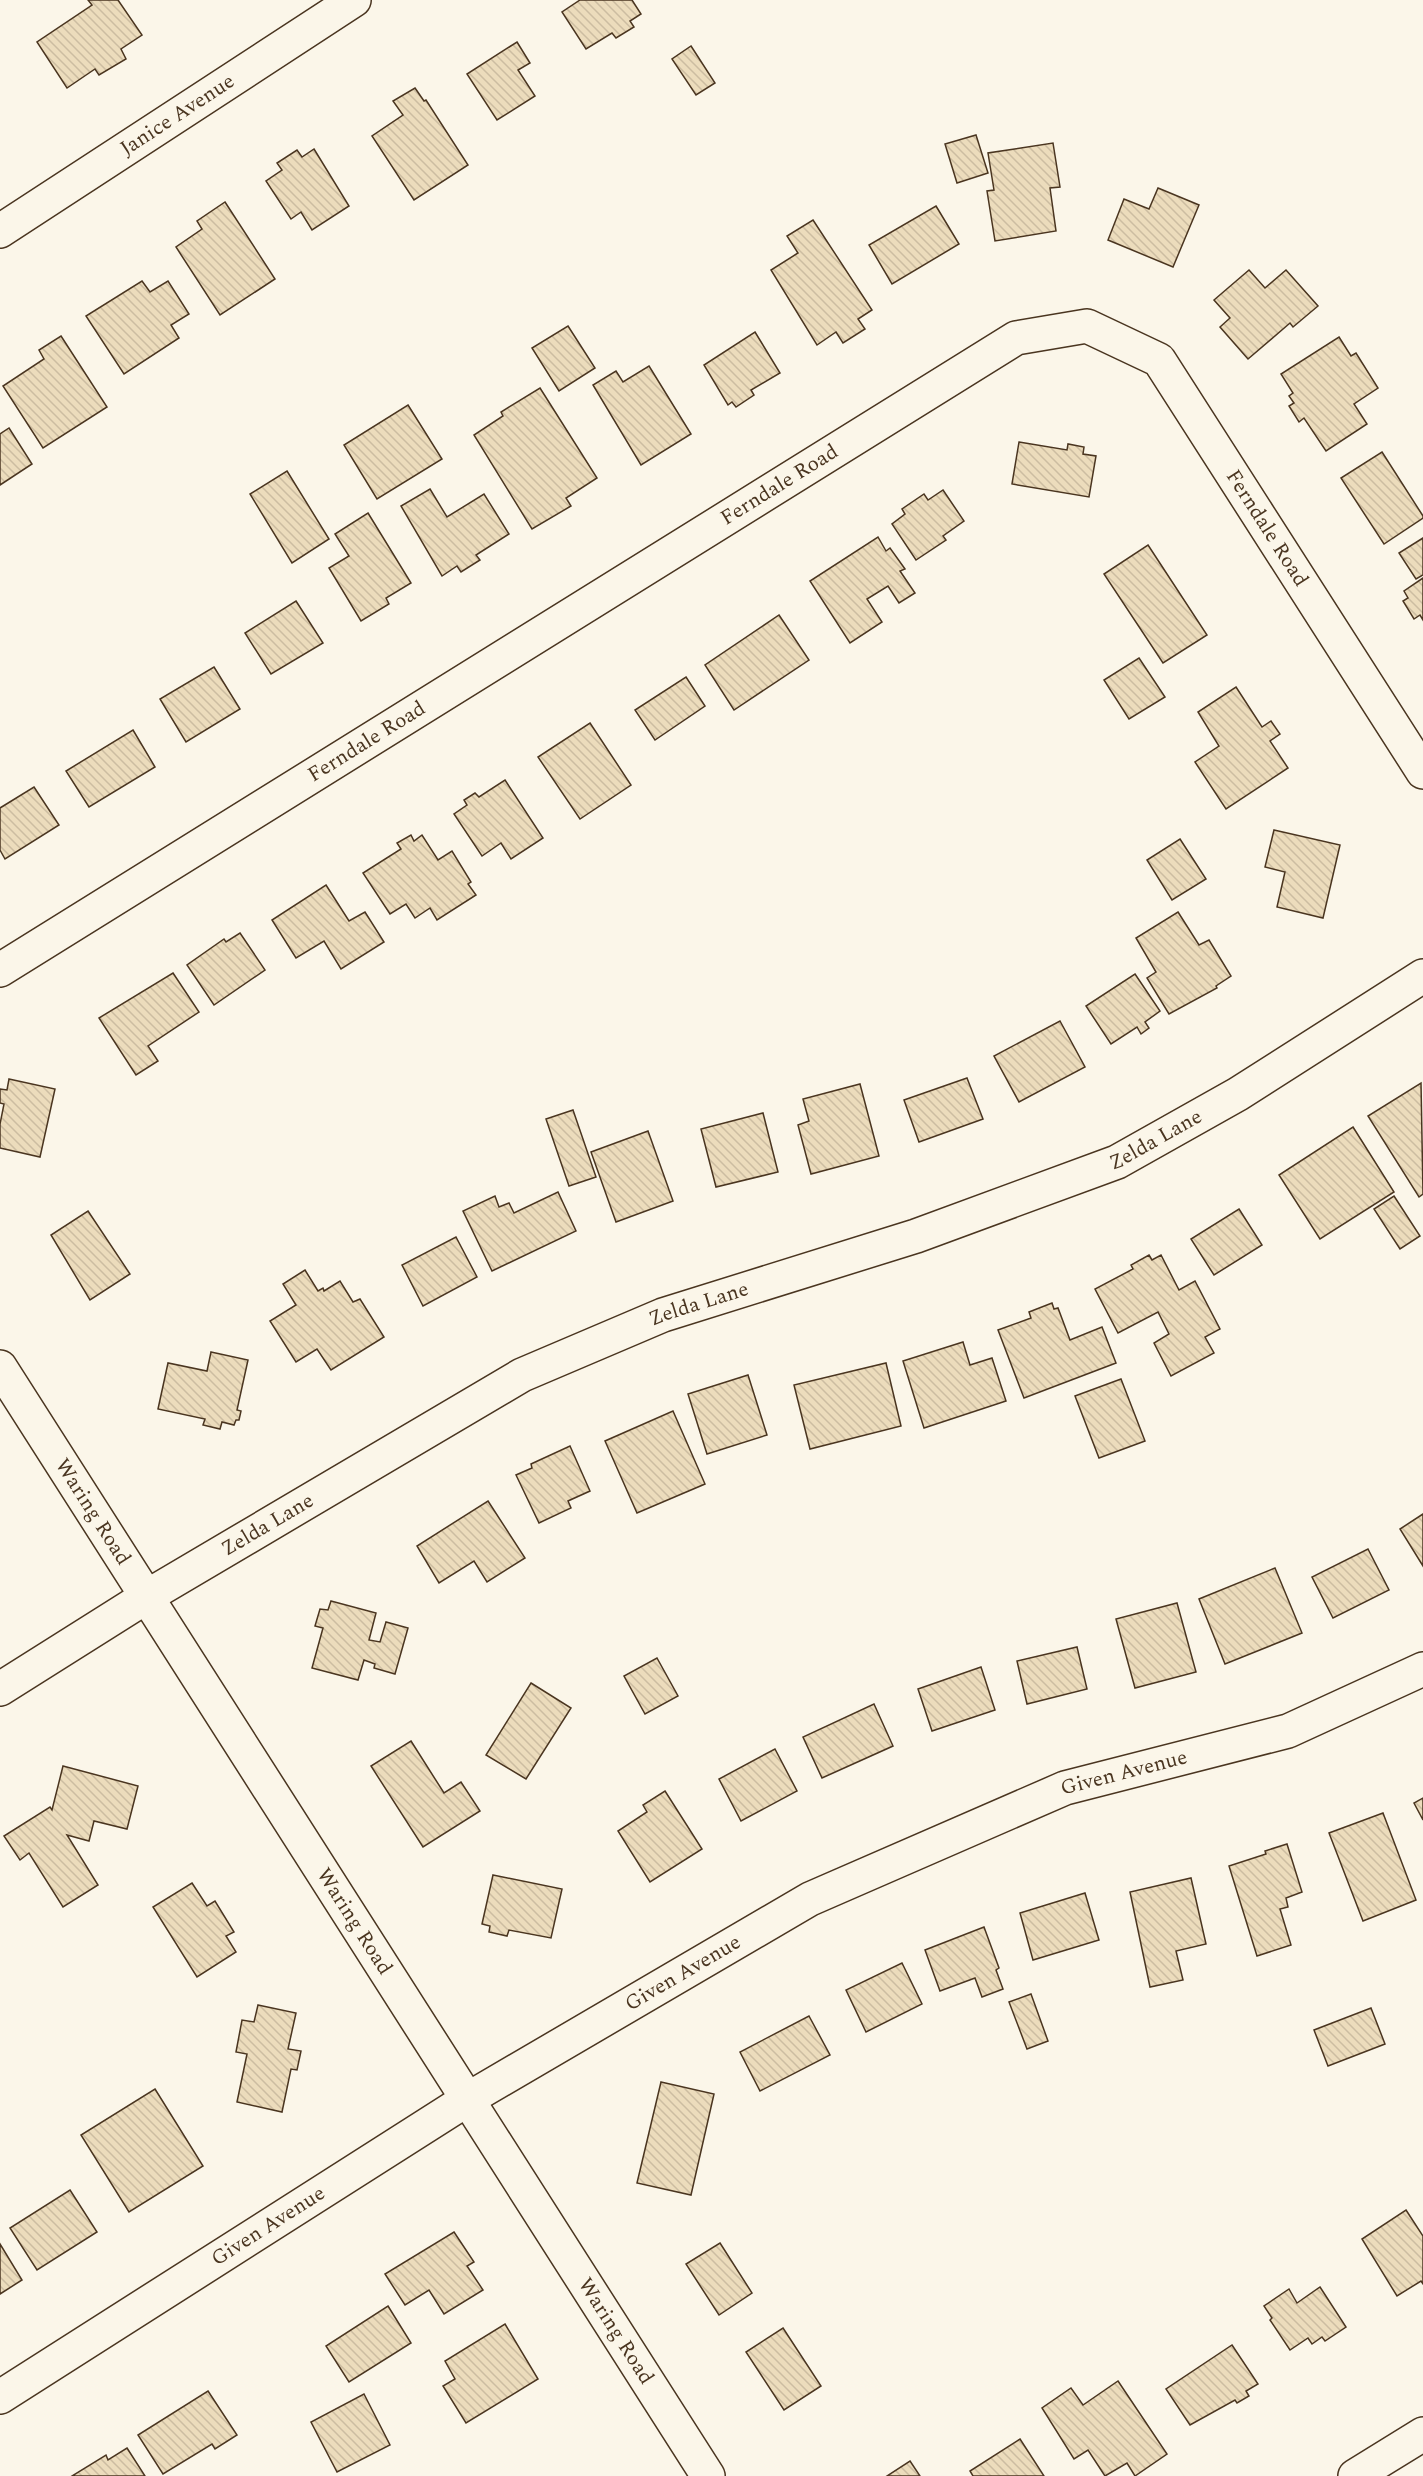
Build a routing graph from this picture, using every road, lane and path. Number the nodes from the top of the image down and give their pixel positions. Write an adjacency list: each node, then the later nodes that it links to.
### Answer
1 (354, 0): 2 (street, Janice Avenue)
2 (0, 231)
3 (1423, 772): 4 (street, Ferndale Road)
4 (0, 970)
5 (1423, 976): 7 (street, Zelda Lane)
6 (0, 1367): 7 (street, Waring Road)
7 (146, 1597): 9 (street, Zelda Lane); 10 (street, Waring Road)
8 (1423, 1669): 10 (street, Given Avenue)
9 (0, 1689)
10 (468, 2099): 11 (street, Given Avenue); 13 (street, Waring Road)
11 (0, 2397)
12 (1423, 2434): 14 (street)
13 (708, 2476)
14 (1355, 2476)

